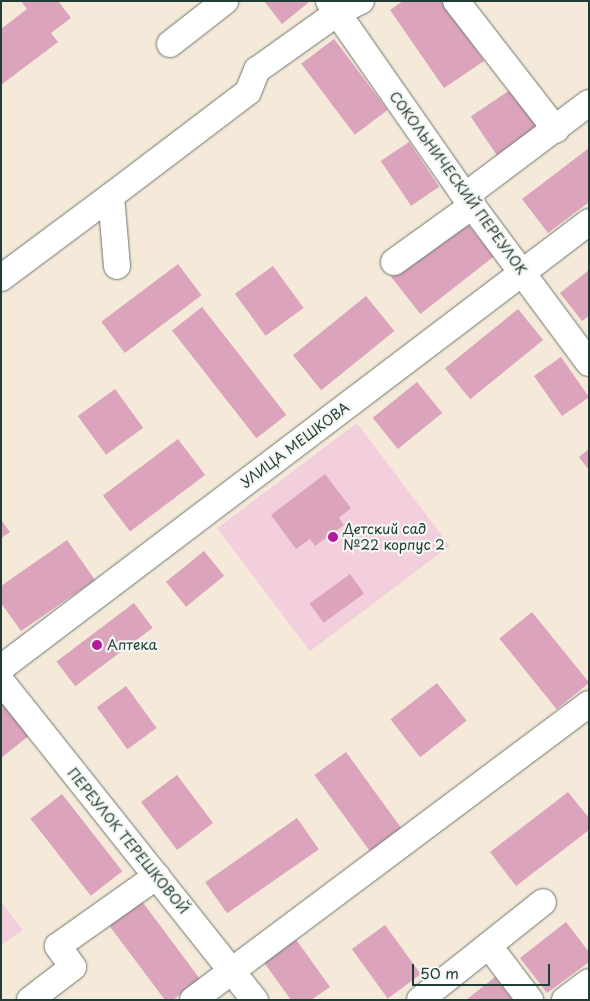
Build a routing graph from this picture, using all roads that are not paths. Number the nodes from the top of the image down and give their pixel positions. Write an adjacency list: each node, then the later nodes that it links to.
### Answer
1 (224, 1): 5 (street)
2 (361, 1): 4 (street)
3 (456, 1): 7 (street)
4 (333, 7): 8 (street); 9 (street, СОКОЛЬНИЧЕСКИЙ ПЕРЕУЛОК)
5 (170, 44)
6 (589, 103): 7 (street)
7 (556, 130): 9 (street)
8 (110, 196): 12 (street); 14 (street)
9 (469, 201): 11 (street); 13 (street, СОКОЛЬНИЧЕСКИЙ ПЕРЕУЛОК)
10 (589, 222): 13 (street, УЛИЦА МЕШКОВА)
11 (394, 262)
12 (117, 266)
13 (522, 272): 15 (street, СОКОЛЬНИЧЕСКИЙ ПЕРЕУЛОК); 17 (street, УЛИЦА МЕШКОВА)
14 (1, 278)
15 (581, 336): 16 (street, СОКОЛЬНИЧЕСКИЙ ПЕРЕУЛОК)
16 (589, 363)
17 (1, 668)
18 (1, 681): 20 (street, ПЕРЕУЛОК ТЕРЕШКОВОЙ)
19 (588, 704): 23 (street)
20 (157, 876): 23 (street, ПЕРЕУЛОК ТЕРЕШКОВОЙ); 25 (street)
21 (543, 902): 22 (street)
22 (488, 946): 28 (street); 29 (street)
23 (232, 971): 26 (street); 27 (street, ПЕРЕУЛОК ТЕРЕШКОВОЙ)
24 (589, 982): 30 (street)
25 (30, 1000)
26 (193, 1000)
27 (255, 1000)
28 (420, 1000)
29 (530, 1000)
30 (565, 1000)

